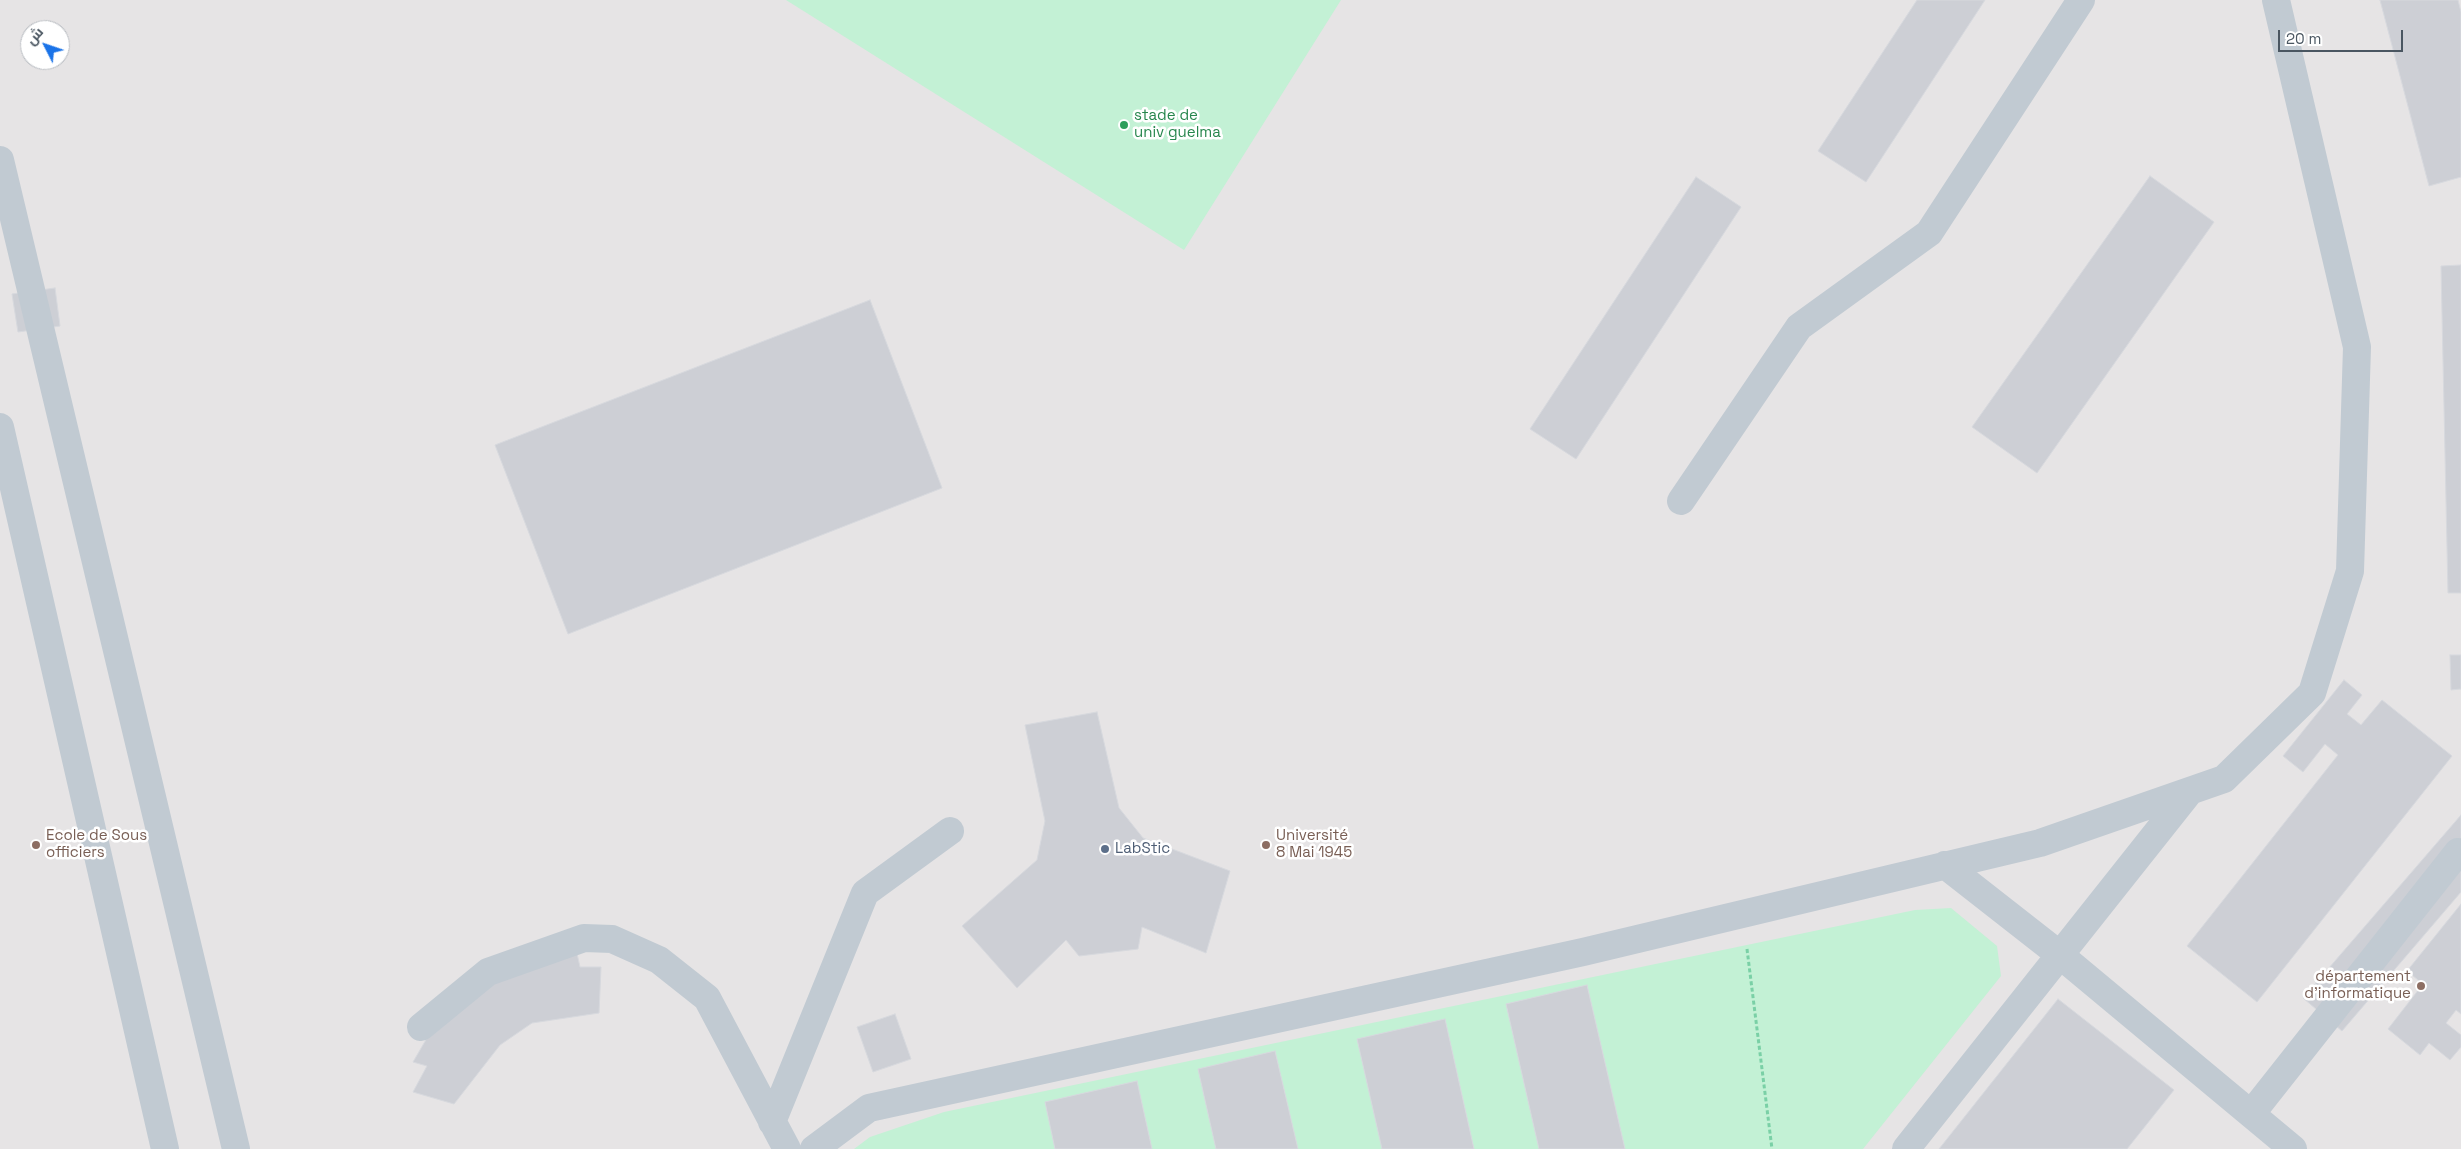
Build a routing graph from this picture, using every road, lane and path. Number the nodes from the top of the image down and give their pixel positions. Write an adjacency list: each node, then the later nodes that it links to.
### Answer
1 (2081, 0): 5 (lane)
2 (2276, 0): 6 (lane)
3 (0, 160): 16 (lane)
4 (0, 427): 15 (lane)
5 (1681, 501)
6 (2190, 791): 9 (lane); 11 (lane)
7 (950, 831): 14 (lane)
8 (2458, 852): 13 (lane)
9 (1945, 865): 10 (lane); 11 (lane)
10 (1742, 913): 18 (lane); 19 (path)
11 (2060, 955): 13 (lane); 20 (lane)
12 (421, 1027): 14 (lane)
13 (2251, 1114): 21 (lane)
14 (772, 1122): 17 (lane)
15 (166, 1149)
16 (236, 1149)
17 (787, 1149)
18 (814, 1149)
19 (1772, 1149)
20 (1906, 1149)
21 (2293, 1149)

